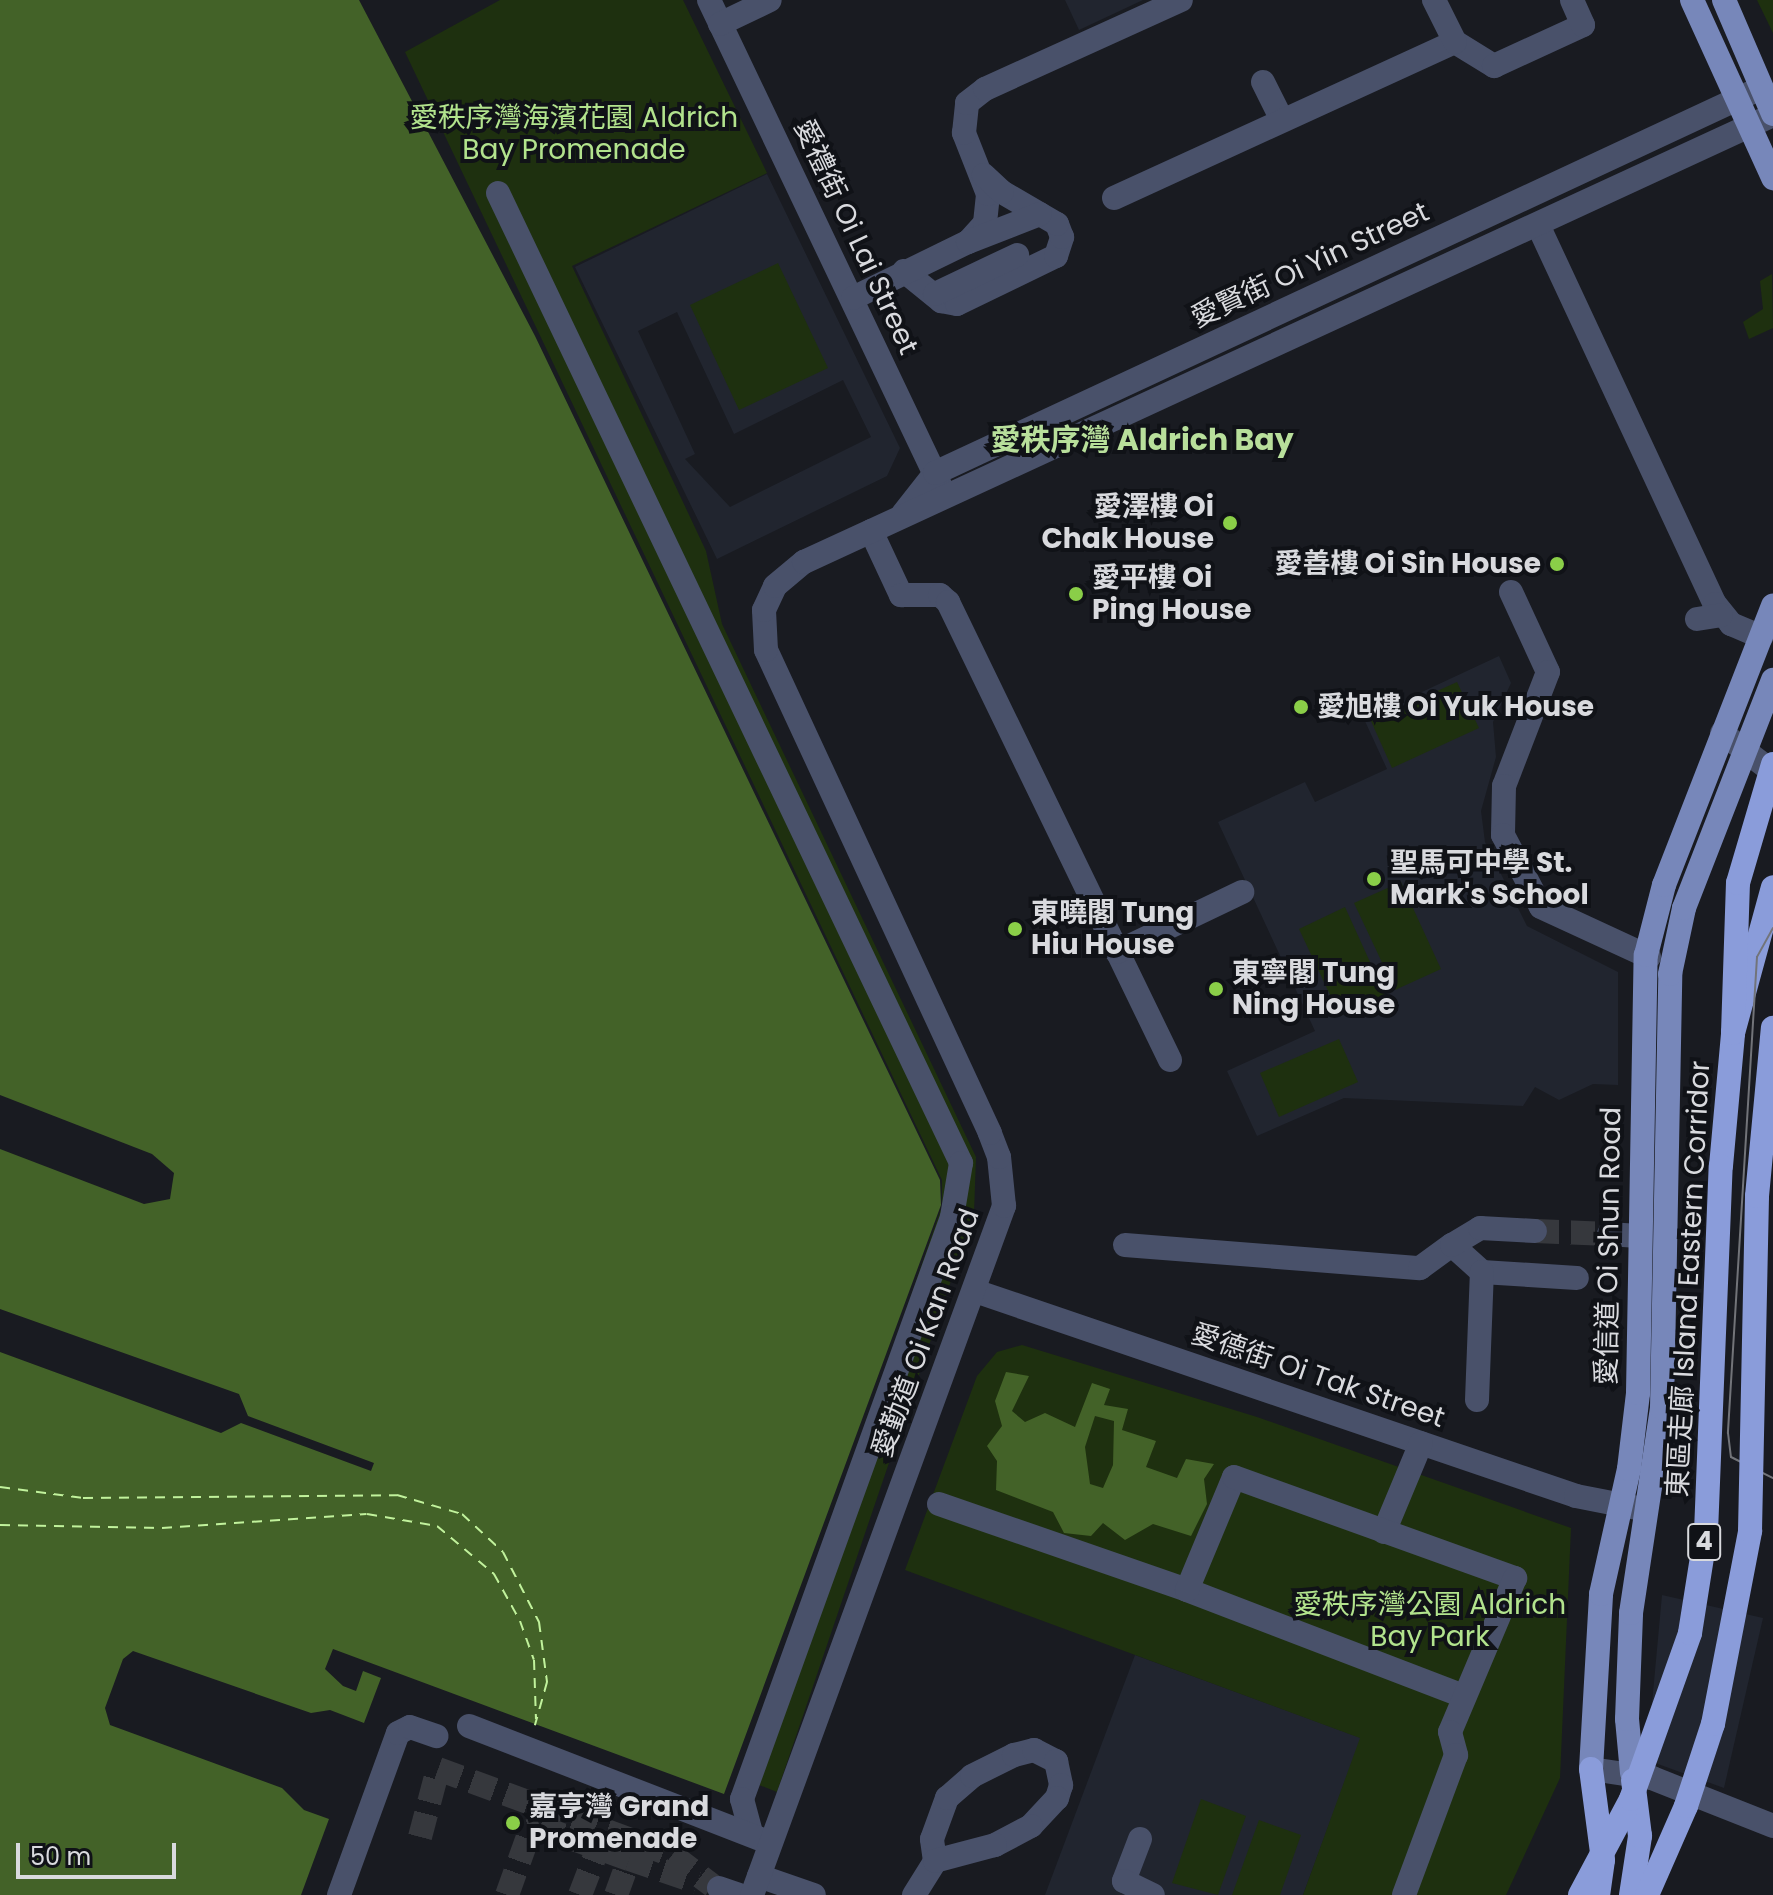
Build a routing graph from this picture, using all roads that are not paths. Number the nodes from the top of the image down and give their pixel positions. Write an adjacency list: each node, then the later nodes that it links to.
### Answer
1 (709, 0): 8 (street, 愛禮街 Oi Lai Street)
2 (770, 0): 8 (street)
3 (1181, 0): 16 (street)
4 (1434, 0): 9 (street)
5 (1572, 0): 9 (street)
6 (1692, 0): 12 (main road)
7 (1724, 0): 11 (main road)
8 (720, 24): 26 (street, 愛禮街 Oi Lai Street)
9 (1455, 42): 14 (street)
10 (1263, 82): 14 (street)
11 (1761, 88): 12 (street, 愛賢街 Oi Yin Street); 13 (main road)
12 (1736, 99): 15 (main road); 27 (street, 愛賢街 Oi Yin Street)
13 (1773, 115): 15 (street, 愛賢街 Oi Yin Street)
14 (1282, 120): 19 (street)
15 (1749, 126): 17 (main road); 21 (street, 愛賢街 Oi Yin Street)
16 (984, 175): 20 (street); 22 (street)
17 (1773, 178)
18 (498, 193): 68 (street)
19 (1114, 198)
20 (1032, 216): 22 (street); 23 (street); 24 (street)
21 (1538, 225): 28 (street, 愛賢街 Oi Yin Street); 34 (street)
22 (968, 242): 25 (street)
23 (1014, 248): 24 (street); 25 (street)
24 (1045, 264): 25 (street)
25 (920, 282): 26 (street)
26 (853, 298): 27 (street, 愛禮街 Oi Lai Street)
27 (935, 473): 28 (street, 愛禮街 Oi Lai Street); 29 (street, 愛賢街 Oi Yin Street)
28 (947, 500): 29 (street, 愛賢街 Oi Yin Street)
29 (901, 516): 30 (street, 愛賢街 Oi Yin Street)
30 (871, 531): 32 (street, 愛賢街 Oi Yin Street); 42 (street)
31 (1511, 592): 43 (street)
32 (769, 597): 54 (street, 愛勤道 Oi Kan Road)
33 (1773, 606): 34 (main road, 愛信道 Oi Shun Road)
34 (1761, 637): 36 (main road, 愛信道 Oi Shun Road)
35 (1773, 680): 37 (main road, 愛信道 Oi Shun Road)
36 (1722, 733): 37 (street); 43 (main road, 愛信道 Oi Shun Road)
37 (1746, 751): 39 (street); 59 (main road, 愛信道 Oi Shun Road)
38 (1773, 764): 45 (highway, bridge)
39 (1773, 772)
40 (1773, 887): 45 (highway, 東區走廊 Island Eastern Corridor / 4, bridge)
41 (1242, 892): 42 (street)
42 (1117, 952): 46 (street)
43 (1648, 956): 49 (main road, 愛信道 Oi Shun Road)
44 (1773, 1028): 80 (highway, 4, bridge)
45 (1733, 1033): 77 (highway, 東區走廊 Island Eastern Corridor / 4, bridge)
46 (1170, 1060)
47 (1535, 1231): 51 (street)
48 (1609, 1234): 49 (street)
49 (1638, 1236): 58 (main road, 愛信道 Oi Shun Road)
50 (1125, 1245): 51 (street)
51 (1452, 1245): 52 (street)
52 (1482, 1272): 53 (street); 55 (street)
53 (1577, 1278)
54 (975, 1291): 56 (street, 愛德街 Oi Tak Street); 68 (street, 愛勤道 Oi Kan Road)
55 (1477, 1400)
56 (1421, 1443): 58 (street, 愛德街 Oi Tak Street); 60 (street)
57 (939, 1504): 61 (street)
58 (1618, 1506): 59 (street, 愛德街 Oi Tak Street); 65 (main road, 愛信道 Oi Shun Road)
59 (1644, 1509): 66 (main road, 愛信道 Oi Shun Road)
60 (1384, 1532): 61 (street); 62 (street)
61 (1187, 1590): 62 (street)
62 (1463, 1696): 76 (street)
63 (469, 1726): 68 (street)
64 (436, 1736): 72 (street)
65 (1591, 1769): 66 (street); 78 (highway)
66 (1632, 1773): 67 (street); 79 (highway)
67 (1773, 1826)
68 (761, 1839): 71 (street, 愛勤道 Oi Kan Road)
69 (1140, 1839): 75 (street)
70 (935, 1861): 70 (street); 74 (street)
71 (755, 1885): 73 (street)
72 (339, 1895)
73 (814, 1895)
74 (914, 1895)
75 (1153, 1895)
76 (1404, 1895)
77 (1580, 1895)
78 (1598, 1895)
79 (1631, 1895)
80 (1647, 1895)

